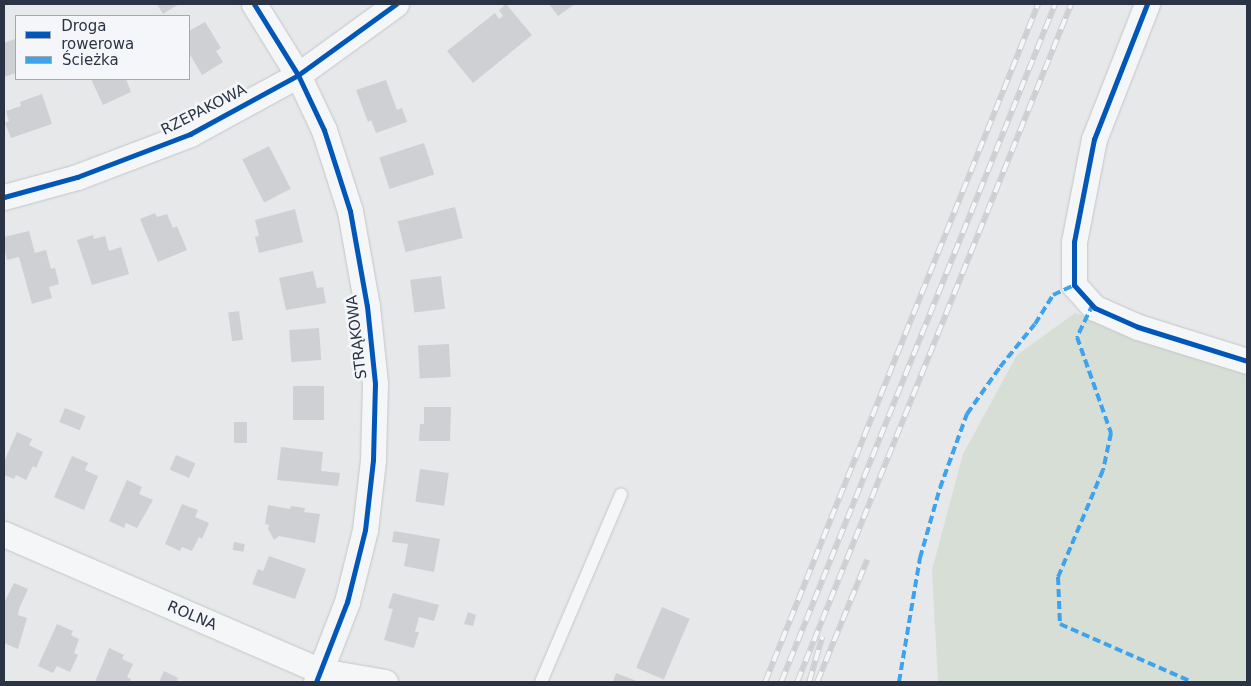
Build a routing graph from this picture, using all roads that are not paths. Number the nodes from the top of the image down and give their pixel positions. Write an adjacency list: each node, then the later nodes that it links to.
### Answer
1 (254, 4): 4 (street, STRĄKOWA)
2 (396, 4): 4 (street, RZEPAKOWA)
3 (1147, 4): 6 (street)
4 (298, 75): 5 (street, RZEPAKOWA); 9 (street, STRĄKOWA)
5 (4, 197)
6 (1247, 361)
7 (621, 494): 11 (lane)
8 (4, 534): 9 (street, ROLNA)
9 (319, 677): 10 (street, ROLNA)
10 (385, 682)
11 (541, 682)

